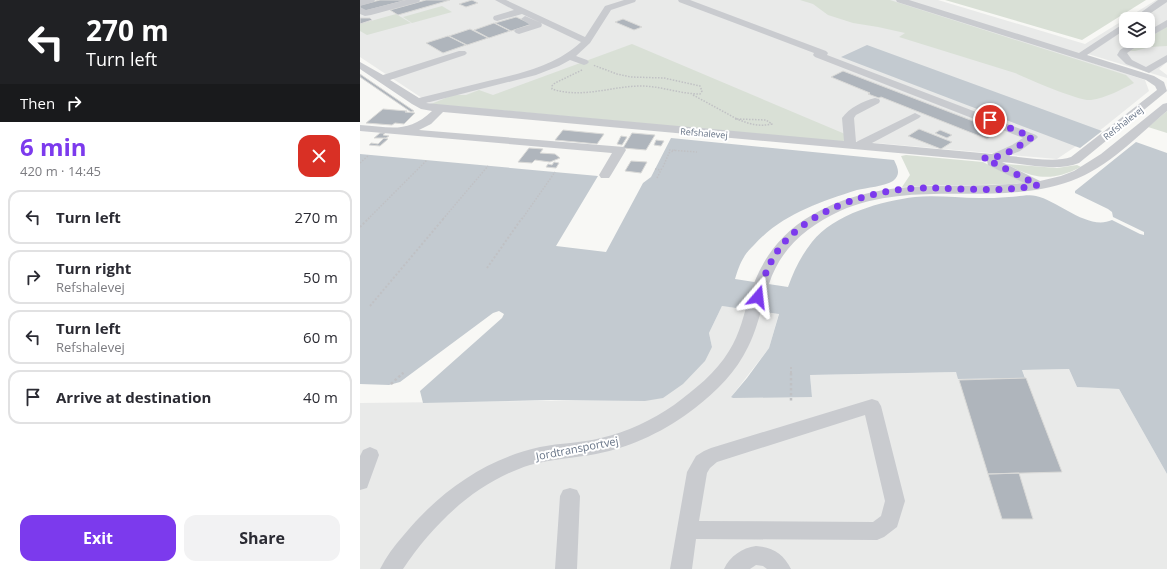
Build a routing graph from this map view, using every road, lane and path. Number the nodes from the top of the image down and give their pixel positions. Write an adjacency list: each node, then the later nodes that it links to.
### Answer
1 (371, 0): 8 (street)
2 (416, 0): 9 (street)
3 (499, 0): 10 (street)
4 (632, 0): 18 (street)
5 (682, 0): 46 (street, Refshalevej)
6 (900, 0): 21 (street, Refshalevej)
7 (1164, 0): 11 (street)
8 (360, 3)
9 (360, 10)
10 (518, 12): 12 (street); 16 (street); 18 (street)
11 (1146, 12)
12 (497, 18)
13 (1167, 22): 15 (street)
14 (1119, 30): 21 (street)
15 (1156, 30): 17 (street)
16 (519, 31)
17 (1167, 32)
18 (587, 41): 22 (street)
19 (1129, 48): 26 (street)
20 (462, 53): 28 (street)
21 (1080, 56): 46 (street, Refshalevej)
22 (569, 57): 25 (street); 31 (street)
23 (1167, 58): 26 (street)
24 (360, 65): 28 (street, Refshalevej)
25 (588, 66): 29 (path); 29 (path)
26 (1149, 70): 27 (street)
27 (1167, 78)
28 (381, 79): 31 (street, Refshalevej)
29 (692, 94): 35 (path)
30 (875, 101): 41 (street)
31 (416, 102): 33 (street, Refshalevej)
32 (1167, 106): 55 (street, Jordtransportvej)
33 (440, 109): 36 (street); 41 (street, Refshalevej)
34 (914, 116): 41 (street)
35 (735, 119): 35 (path)
36 (427, 122): 38 (street); 39 (street)
37 (364, 128): 38 (street); 40 (street)
38 (402, 131): 39 (street)
39 (434, 134): 53 (street)
40 (360, 137)
41 (854, 146): 46 (street, Refshalevej)
42 (669, 150): 43 (path)
43 (675, 150): 44 (path); 50 (path)
44 (697, 152)
45 (370, 154): 48 (path)
46 (988, 158): 55 (street)
47 (427, 160): 56 (path)
48 (360, 163)
49 (488, 166): 58 (path)
50 (662, 168): 51 (path); 54 (path)
51 (655, 169)
52 (555, 172): 57 (path)
53 (605, 175)
54 (657, 178)
55 (1038, 185): 67 (street, Jordtransportvej)
56 (360, 227)
57 (487, 268)
58 (370, 306)
59 (791, 367): 62 (path)
60 (404, 372): 61 (path)
61 (391, 384)
62 (791, 401)
63 (370, 456): 64 (street)
64 (360, 482)
65 (570, 496): 68 (street)
66 (687, 530): 66 (street); 69 (street)
67 (391, 569)
68 (566, 569)
69 (681, 569)
70 (735, 569): 71 (street)
71 (780, 569)

